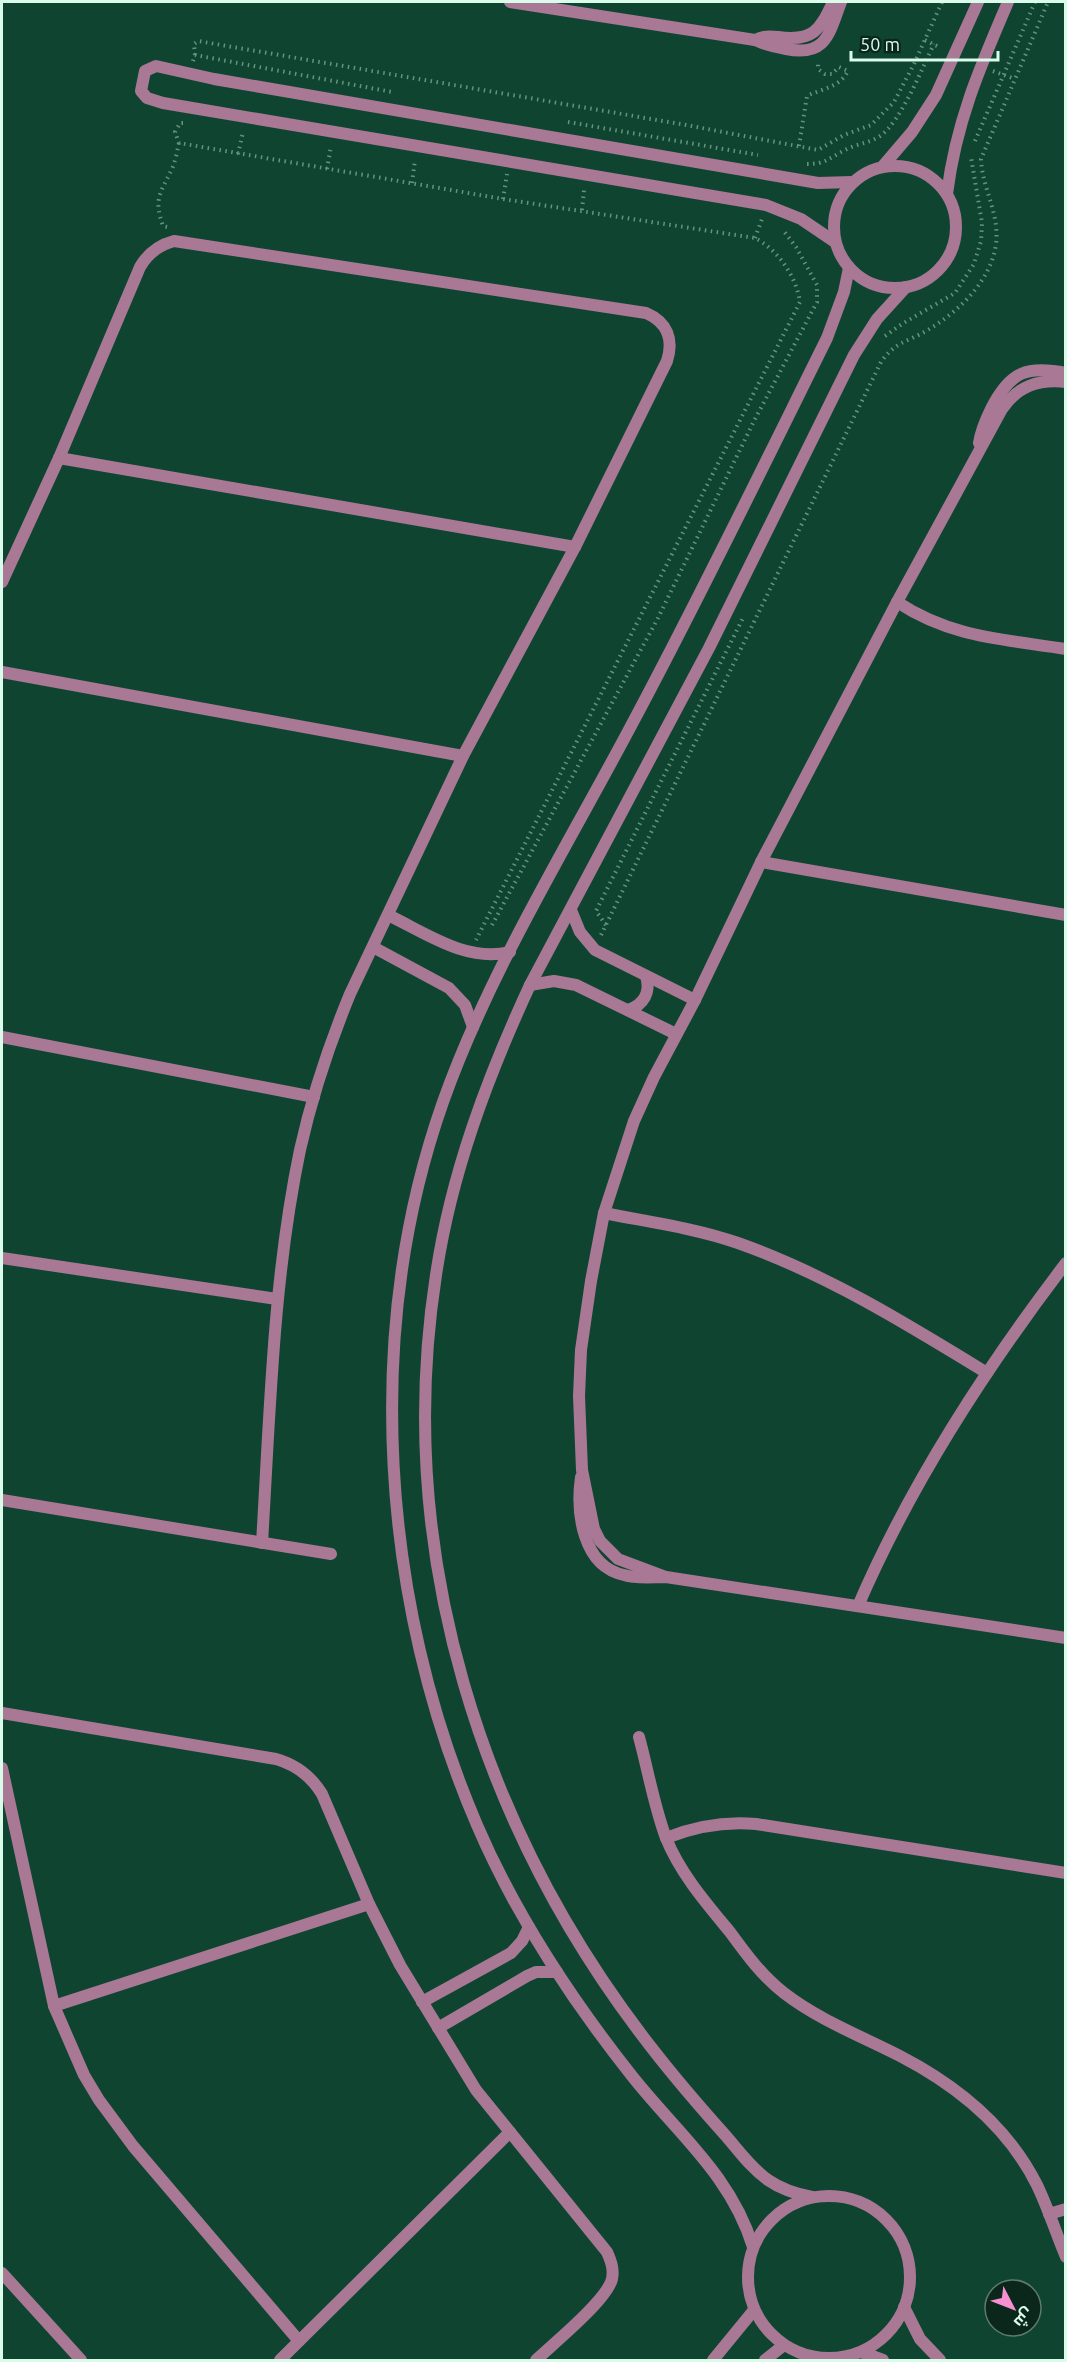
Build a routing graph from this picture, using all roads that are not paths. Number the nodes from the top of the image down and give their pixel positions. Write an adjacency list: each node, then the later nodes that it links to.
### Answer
1 (510, 2): 6 (street)
2 (833, 2): 6 (street)
3 (842, 2): 6 (street)
4 (978, 2): 7 (street)
5 (1008, 2): 9 (street)
6 (755, 40)
7 (883, 166): 8 (street); 9 (street)
8 (852, 182): 10 (street); 10 (street)
9 (947, 194): 12 (street)
10 (835, 242): 11 (street)
11 (849, 268): 12 (street); 28 (street)
12 (906, 287): 24 (street)
13 (1065, 373): 15 (street)
14 (1065, 382): 15 (street)
15 (978, 451): 19 (street)
16 (59, 458): 17 (street); 17 (street); 18 (street)
17 (574, 546): 22 (street)
18 (2, 582)
19 (897, 602): 20 (street); 23 (street)
20 (1065, 649)
21 (2, 672): 22 (street)
22 (463, 756): 25 (street)
23 (761, 862): 26 (street); 31 (street)
24 (571, 910): 29 (street); 30 (street)
25 (388, 915): 27 (street); 28 (street)
26 (1065, 915)
27 (373, 947): 33 (street); 36 (street)
28 (510, 952): 33 (street)
29 (646, 976): 31 (street); 32 (street)
30 (530, 985): 32 (street); 59 (street)
31 (695, 1000): 34 (street)
32 (628, 1010): 34 (street)
33 (473, 1027): 53 (street)
34 (676, 1034): 37 (street)
35 (2, 1037): 36 (street)
36 (314, 1097): 40 (street)
37 (604, 1213): 41 (street); 45 (street)
38 (2, 1258): 40 (street)
39 (1065, 1263): 41 (street)
40 (277, 1299): 43 (street)
41 (987, 1373): 45 (street)
42 (2, 1500): 43 (street)
43 (262, 1543): 44 (street)
44 (331, 1554)
45 (858, 1606): 46 (street)
46 (1065, 1638)
47 (2, 1713): 52 (street)
48 (639, 1737): 50 (street)
49 (2, 1768): 56 (street)
50 (666, 1838): 51 (street); 61 (street)
51 (1065, 1873)
52 (369, 1904): 55 (street); 56 (street)
53 (529, 1927): 54 (street); 55 (street)
54 (557, 1972): 57 (street); 62 (street)
55 (422, 2002): 57 (street)
56 (54, 2006): 67 (street)
57 (438, 2028): 58 (street)
58 (510, 2132): 67 (street); 72 (street)
59 (812, 2197): 62 (street); 65 (street)
60 (1065, 2209): 61 (street)
61 (1049, 2214): 63 (street)
62 (753, 2247): 66 (street)
63 (1065, 2257)
64 (2, 2273): 70 (street)
65 (904, 2307): 69 (street); 76 (street)
66 (754, 2310): 68 (street); 73 (street)
67 (299, 2341): 71 (street)
68 (784, 2345): 69 (street); 74 (street)
69 (861, 2352): 75 (street)
70 (81, 2361)
71 (280, 2361)
72 (536, 2361)
73 (713, 2361)
74 (765, 2361)
75 (883, 2361)
76 (940, 2361)

